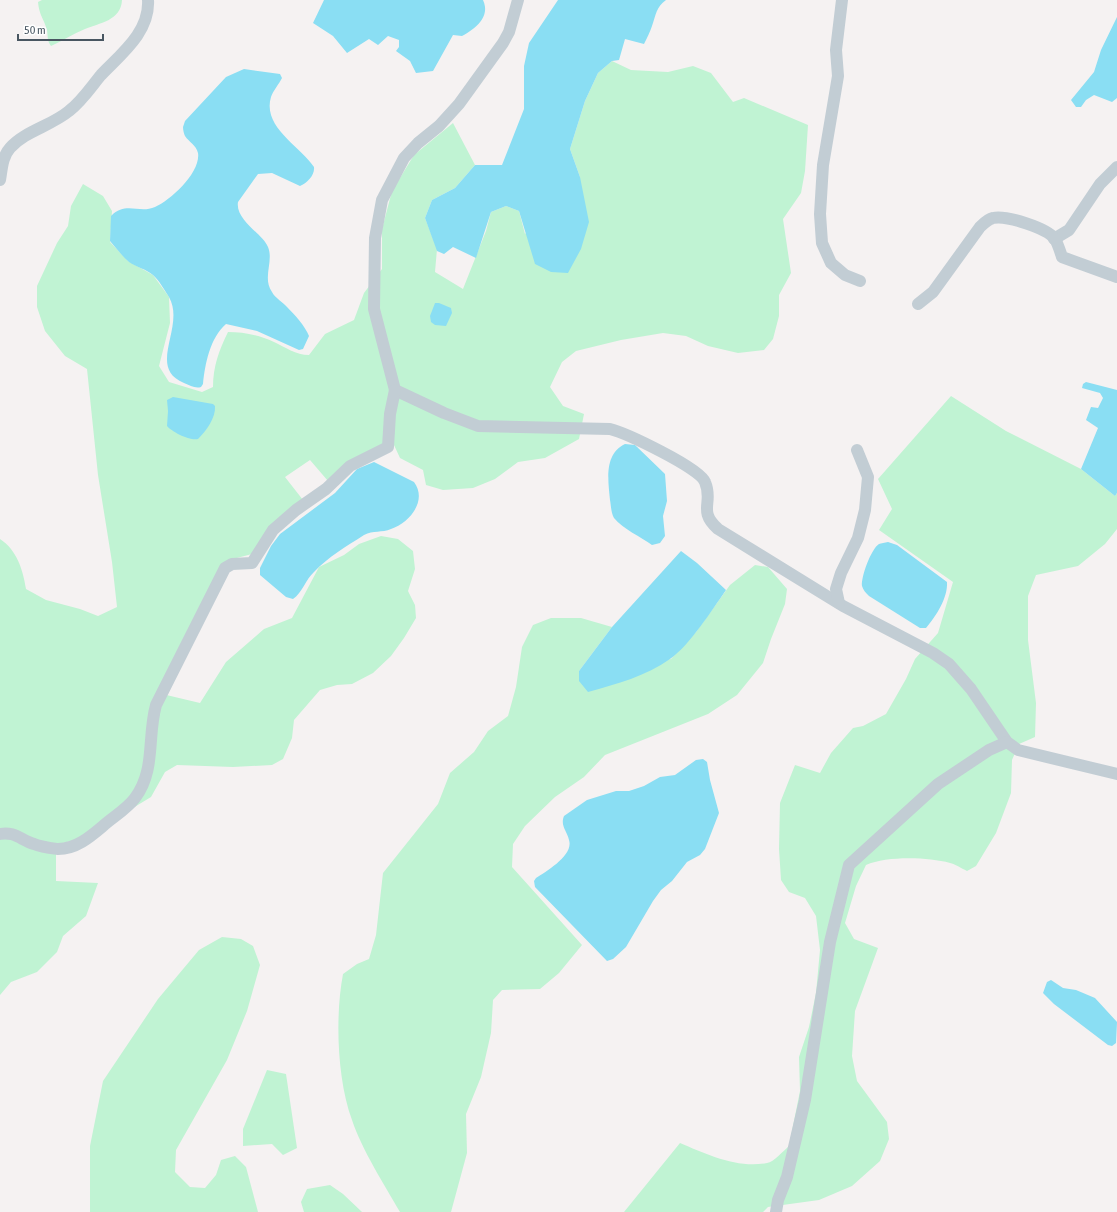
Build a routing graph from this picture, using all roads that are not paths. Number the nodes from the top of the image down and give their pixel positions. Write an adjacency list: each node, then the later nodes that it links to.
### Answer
1 (148, 0): 4 (street)
2 (518, 0): 11 (street)
3 (842, 0): 9 (street)
4 (2, 159): 6 (street)
5 (1117, 166): 7 (street)
6 (0, 180)
7 (1054, 238): 8 (street); 10 (street)
8 (1117, 277)
9 (860, 281)
10 (918, 304)
11 (395, 390): 13 (street); 16 (street)
12 (857, 450): 13 (street)
13 (839, 603): 14 (street)
14 (1007, 742): 15 (street); 17 (street)
15 (1117, 774)
16 (0, 834)
17 (776, 1212)

